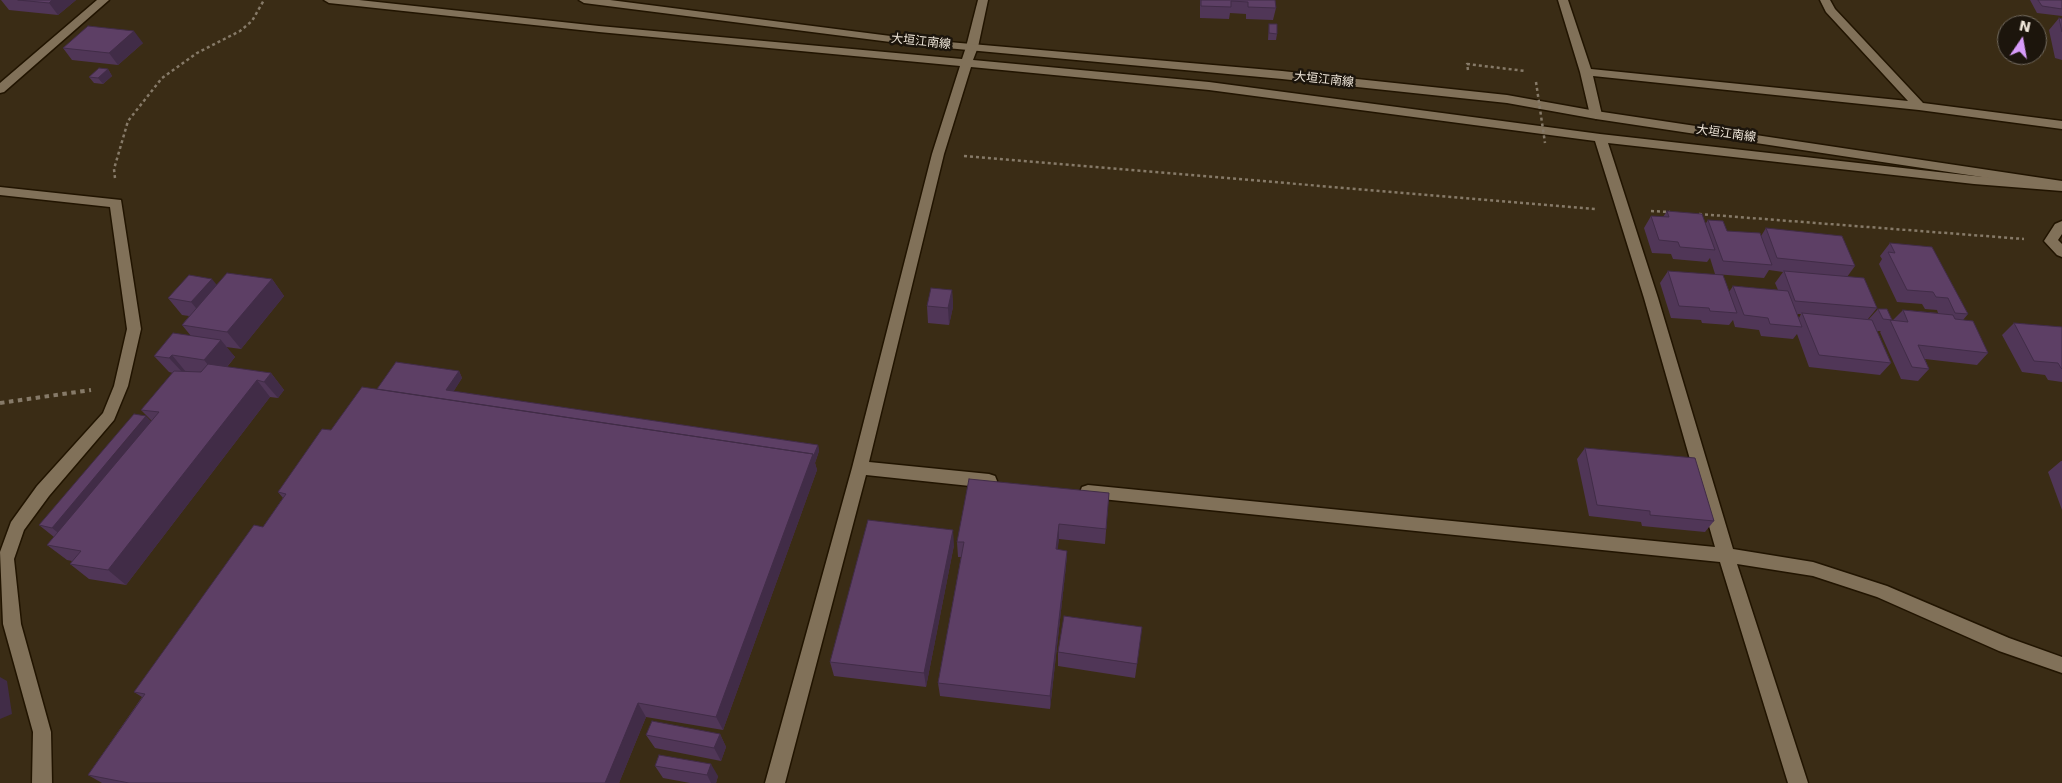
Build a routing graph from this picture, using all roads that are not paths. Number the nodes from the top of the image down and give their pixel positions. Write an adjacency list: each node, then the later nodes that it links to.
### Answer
1 (104, 0): 10 (street)
2 (329, 0): 8 (street)
3 (584, 0): 7 (street, 大垣江南線)
4 (983, 0): 7 (street)
5 (1564, 0): 9 (street)
6 (1825, 0): 11 (street)
7 (972, 47): 8 (street); 12 (street, 大垣江南線)
8 (967, 64): 14 (street); 19 (street)
9 (1586, 72): 11 (street); 12 (street)
10 (0, 89)
11 (1919, 106): 13 (street)
12 (1596, 115): 15 (street, 大垣江南線)
13 (2062, 125)
14 (1600, 138): 15 (street); 22 (street)
15 (2062, 186)
16 (0, 191): 24 (street)
17 (2062, 226): 18 (street)
18 (2062, 252)
19 (860, 468): 20 (street); 25 (street)
20 (1008, 484)
21 (1067, 490): 22 (street)
22 (1726, 555): 23 (street); 26 (street)
23 (2062, 665)
24 (42, 783)
25 (775, 783)
26 (1798, 783)

